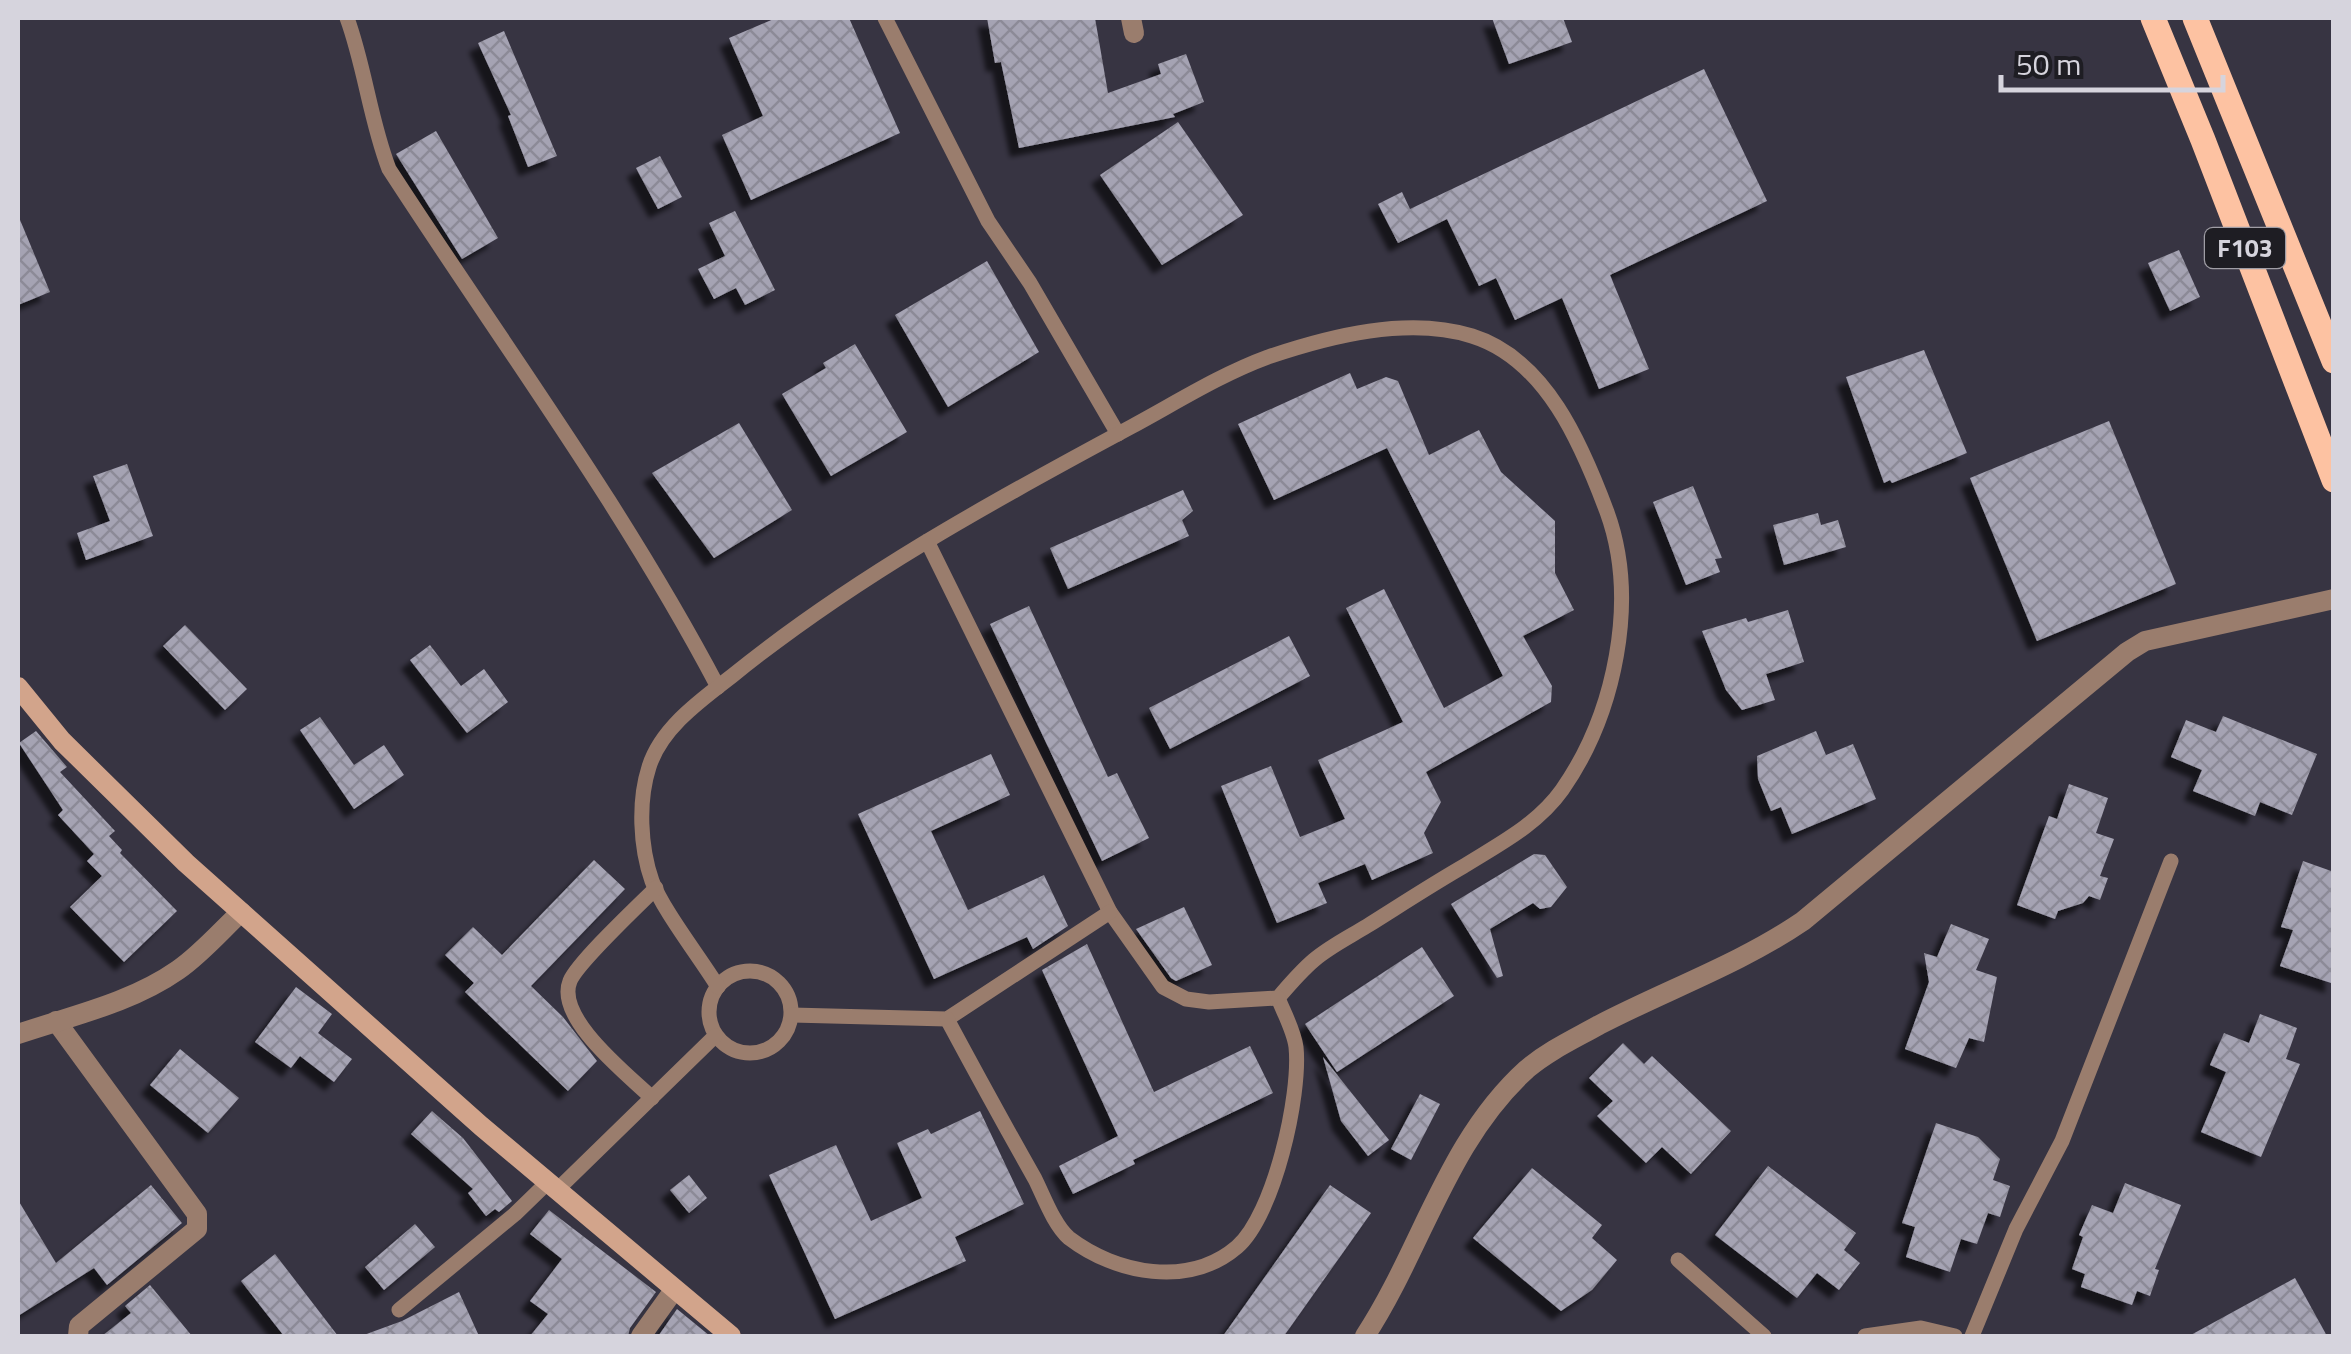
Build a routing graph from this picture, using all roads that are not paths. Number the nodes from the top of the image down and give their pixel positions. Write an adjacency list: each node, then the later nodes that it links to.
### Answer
1 (347, 18): 11 (lane)
2 (885, 18): 6 (lane)
3 (2153, 18): 7 (main road, F103)
4 (2195, 18): 5 (main road, F103)
5 (2334, 360)
6 (1118, 434): 8 (lane); 18 (lane)
7 (2334, 480)
8 (927, 541): 11 (lane); 16 (lane)
9 (2334, 600): 32 (street)
10 (18, 687): 12 (street)
11 (718, 687): 14 (lane)
12 (25, 711): 15 (street)
13 (2171, 861): 36 (lane)
14 (656, 888): 17 (lane); 24 (lane)
15 (241, 912): 21 (street); 25 (street)
16 (1110, 912): 18 (lane); 20 (lane)
17 (718, 986): 19 (lane); 23 (lane)
18 (1278, 998): 20 (lane)
19 (792, 1015): 20 (lane); 23 (lane)
20 (947, 1020)
21 (56, 1021): 22 (street); 29 (street)
22 (18, 1034)
23 (715, 1036): 24 (lane)
24 (652, 1098): 25 (lane)
25 (552, 1186): 27 (street); 28 (lane)
26 (1678, 1260): 33 (lane)
27 (674, 1290): 30 (street); 31 (street)
28 (399, 1310)
29 (78, 1336)
30 (641, 1336)
31 (732, 1336)
32 (1365, 1336)
33 (1764, 1336)
34 (1864, 1336): 35 (lane)
35 (1955, 1336)
36 (1972, 1336)

